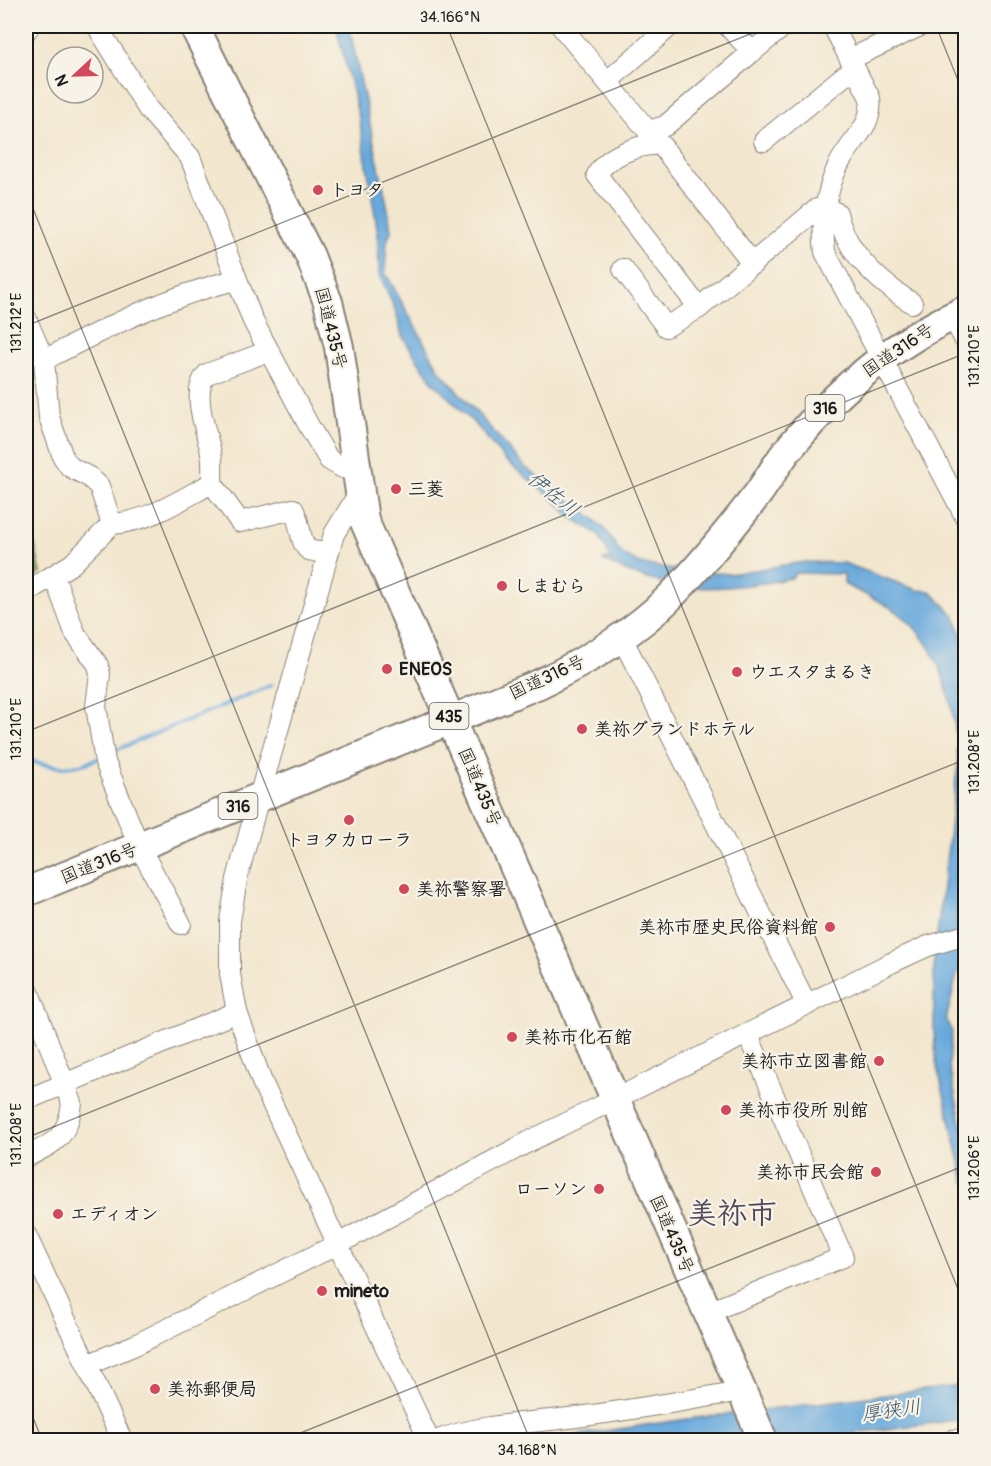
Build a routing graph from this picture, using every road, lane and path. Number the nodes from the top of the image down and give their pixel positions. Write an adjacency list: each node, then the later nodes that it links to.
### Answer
1 (29, 26): 10 (street)
2 (97, 26): 18 (street)
3 (194, 26): 27 (highway, 国道435号 / 435)
4 (561, 26): 13 (street)
5 (670, 26): 13 (street)
6 (728, 26): 11 (street)
7 (784, 26): 11 (street)
8 (834, 26): 12 (street)
9 (920, 26): 12 (street)
10 (26, 31)
11 (752, 52): 13 (street)
12 (853, 65): 14 (street); 15 (street)
13 (608, 81)
14 (764, 141)
15 (826, 208): 16 (street); 19 (street); 25 (street)
16 (753, 264): 20 (street); 20 (street)
17 (623, 269): 20 (street)
18 (235, 280): 24 (street); 26 (street)
19 (912, 303)
20 (699, 308)
21 (959, 313): 23 (street); 25 (highway, 国道316号 / 316)
22 (26, 318): 26 (street)
23 (966, 342)
24 (269, 351): 27 (street); 28 (street)
25 (883, 359): 29 (street); 34 (highway, 国道316号 / 316)
26 (44, 360): 30 (street)
27 (358, 482): 31 (street); 35 (highway, 国道435号 / 435)
28 (212, 483): 30 (street); 31 (street)
29 (966, 518)
30 (112, 524): 32 (street)
31 (328, 554): 36 (street)
32 (54, 576): 33 (street); 37 (street)
33 (26, 592)
34 (621, 636): 35 (highway, 国道316号 / 316); 42 (street)
35 (450, 719): 36 (highway, 国道316号 / 316); 47 (highway, 国道435号 / 435)
36 (259, 797): 37 (highway, 国道316号 / 316); 43 (street)
37 (139, 846): 38 (highway, 国道316号 / 316); 39 (street)
38 (26, 892)
39 (181, 924)
40 (966, 935): 42 (street)
41 (26, 985): 45 (street)
42 (807, 1005): 44 (street)
43 (237, 1012): 45 (street); 50 (street)
44 (748, 1035): 47 (street); 51 (street)
45 (66, 1084): 46 (street); 48 (street)
46 (26, 1100)
47 (615, 1102): 50 (street); 53 (highway, 国道435号 / 435)
48 (26, 1157)
49 (26, 1235): 52 (street)
50 (336, 1245): 52 (street); 56 (street)
51 (721, 1307)
52 (87, 1365): 55 (street)
53 (743, 1395): 57 (street); 58 (highway, 国道435号 / 435)
54 (966, 1439): 59 (street)
55 (122, 1440)
56 (429, 1440)
57 (438, 1440)
58 (763, 1440)
59 (953, 1440)

